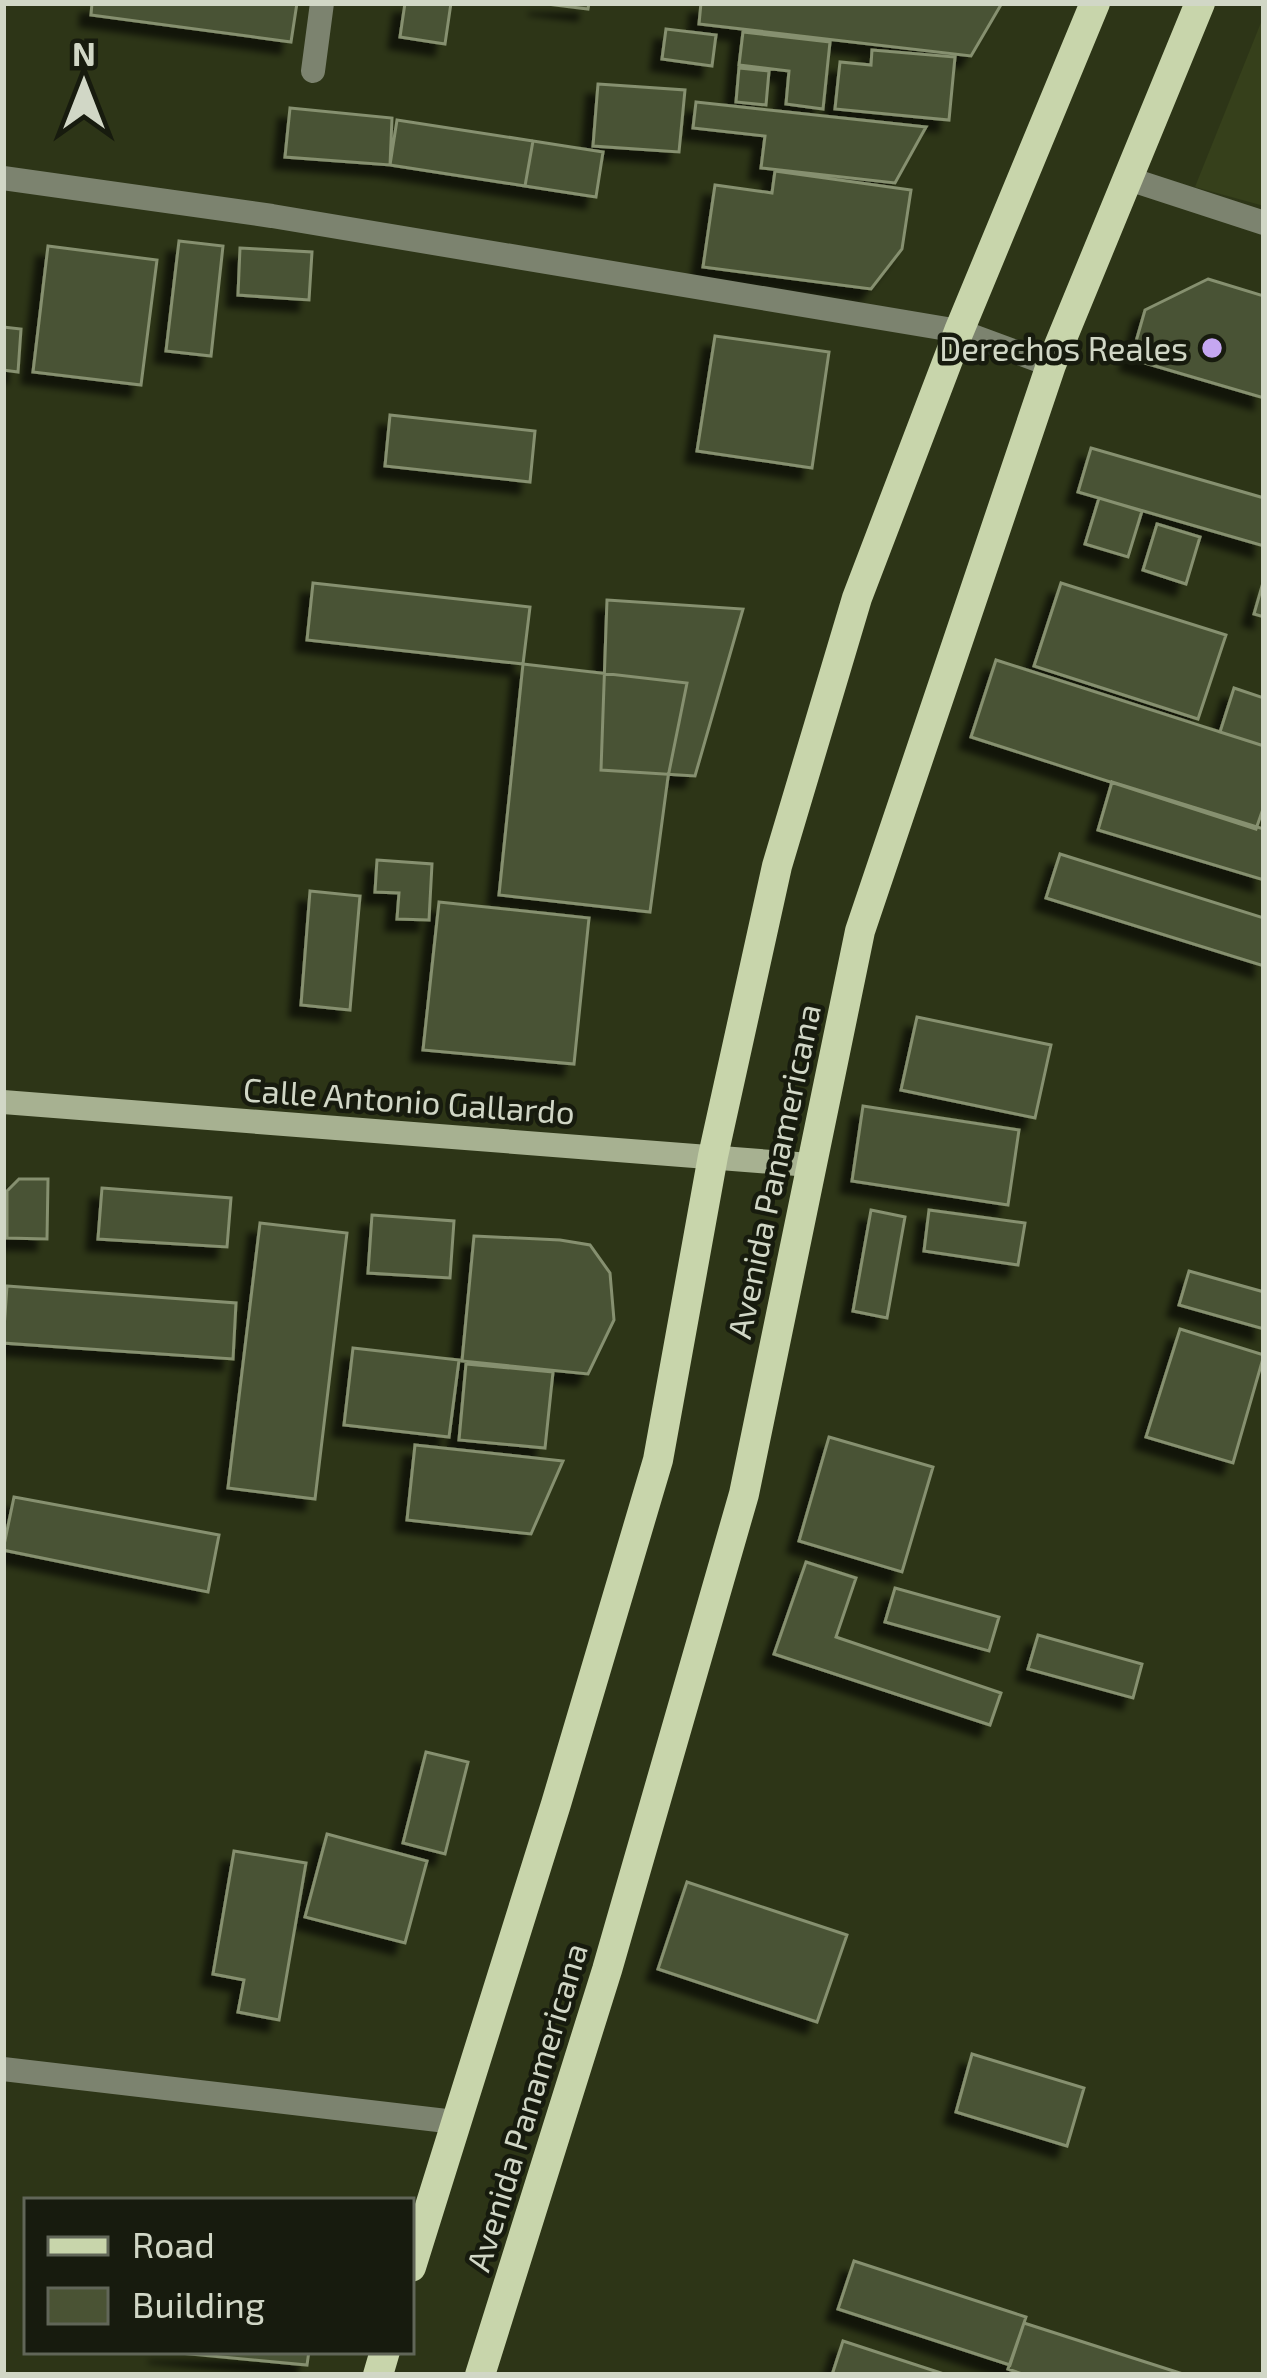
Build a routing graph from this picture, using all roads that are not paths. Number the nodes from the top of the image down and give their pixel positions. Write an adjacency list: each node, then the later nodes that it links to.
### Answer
1 (322, 3): 4 (street)
2 (1095, 3): 8 (main road, Avenida Panamericana)
3 (1200, 3): 6 (main road, Avenida Panamericana)
4 (313, 71)
5 (3, 178): 8 (street)
6 (1126, 178): 7 (street); 9 (main road, Avenida Panamericana)
7 (1264, 223)
8 (959, 331): 9 (street); 11 (main road, Avenida Panamericana)
9 (1051, 365): 12 (main road, Avenida Panamericana)
10 (3, 1102): 11 (main road, Calle Antonio Gallardo)
11 (713, 1156): 12 (main road, Calle Antonio Gallardo); 14 (main road, Avenida Panamericana)
12 (810, 1165): 16 (main road, Avenida Panamericana)
13 (3, 2069): 14 (street)
14 (455, 2122): 15 (main road, Avenida Panamericana)
15 (414, 2257)
16 (480, 2375)

